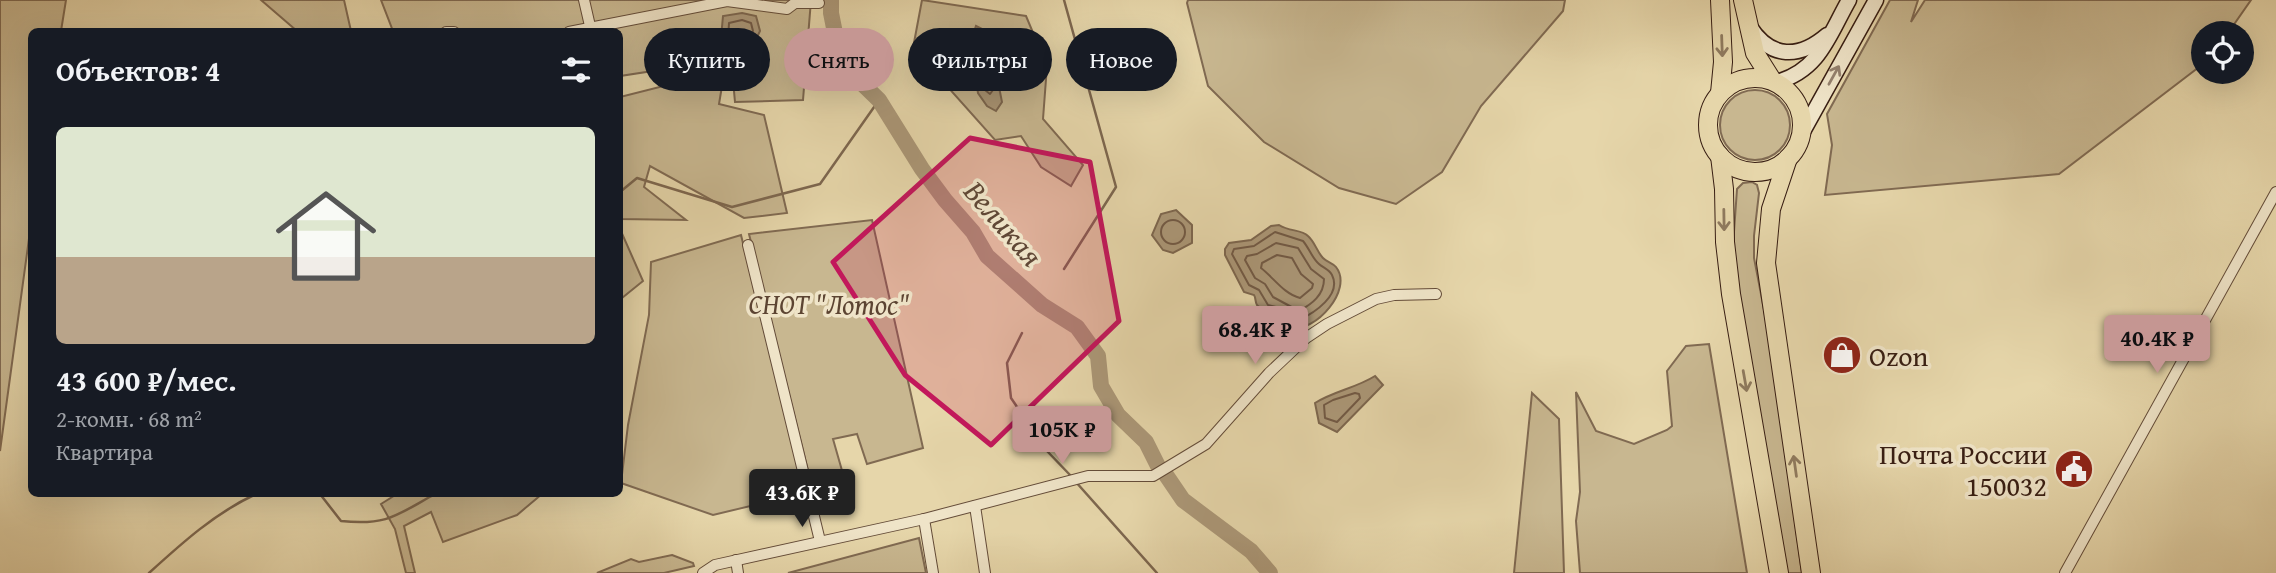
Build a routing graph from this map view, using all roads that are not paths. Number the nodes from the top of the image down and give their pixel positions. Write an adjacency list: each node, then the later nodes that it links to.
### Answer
1 (584, 0): 11 (street)
2 (656, 0): 8 (street)
3 (1720, 0): 14 (highway, one-way to 14)
4 (1743, 0): 10 (highway)
5 (1849, 0): 9 (main road)
6 (1876, 0): 15 (main road, one-way to 6)
7 (819, 3): 8 (street)
8 (659, 13): 11 (street)
9 (1836, 23): 10 (main road); 13 (main road)
10 (1748, 24): 13 (highway)
11 (590, 26): 12 (street)
12 (583, 28)
13 (1774, 81): 14 (highway); 15 (highway)
14 (1720, 93): 16 (highway)
15 (1801, 135): 17 (highway)
16 (1720, 156): 17 (highway); 29 (highway, one-way to 29)
17 (1788, 158): 30 (highway, one-way to 17)
18 (2276, 192): 31 (street)
19 (748, 246): 23 (street)
20 (1436, 294): 21 (street)
21 (975, 506): 22 (street); 28 (street)
22 (924, 519): 23 (street); 27 (street)
23 (820, 541): 24 (street)
24 (736, 560): 25 (street); 26 (street)
25 (703, 573)
26 (738, 573)
27 (933, 573)
28 (985, 573)
29 (1779, 573)
30 (1811, 573)
31 (2064, 573)

